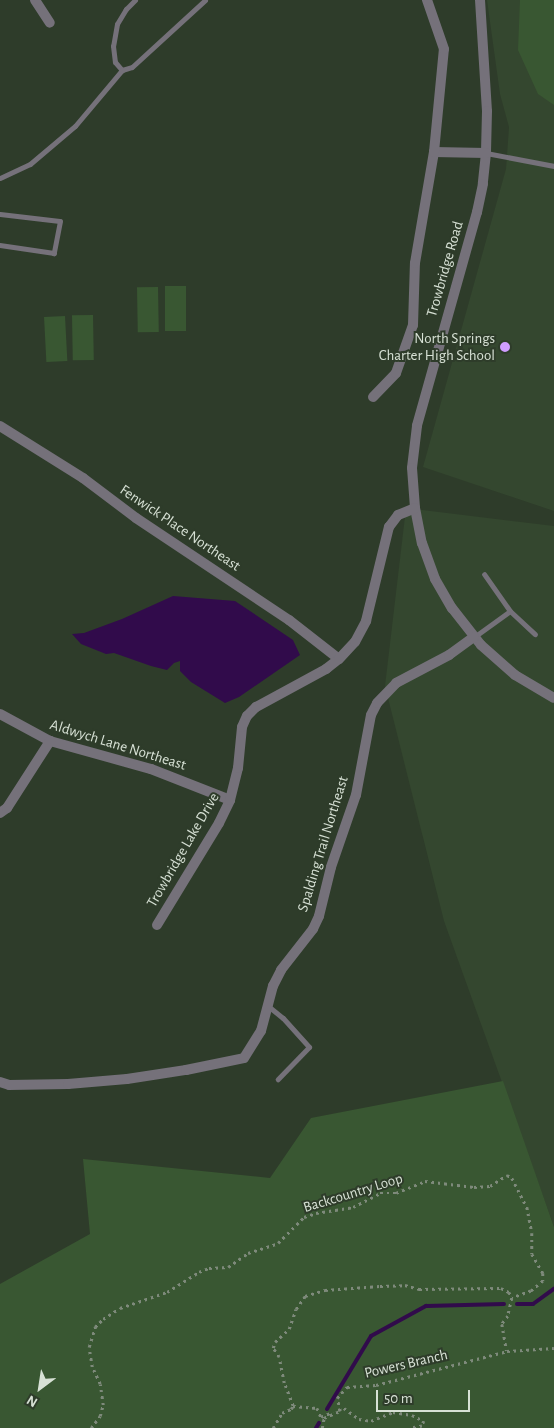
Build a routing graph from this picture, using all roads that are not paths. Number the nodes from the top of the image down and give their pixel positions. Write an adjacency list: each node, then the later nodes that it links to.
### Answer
1 (35, 0): 6 (street)
2 (135, 0): 7 (lane)
3 (205, 0): 7 (lane)
4 (426, 0): 8 (street)
5 (480, 0): 9 (street, Trowbridge Road)
6 (50, 23)
7 (122, 70): 11 (lane)
8 (434, 152): 9 (street); 14 (street)
9 (486, 153): 10 (lane); 16 (street, Trowbridge Road)
10 (554, 166)
11 (0, 178)
12 (0, 214): 13 (lane)
13 (0, 245)
14 (372, 397)
15 (0, 426): 21 (street, Fenwick Place Northeast)
16 (415, 508): 20 (street, Trowbridge Road); 21 (street, Trowbridge Lake Drive)
17 (484, 574): 18 (lane)
18 (510, 611): 19 (lane); 20 (lane)
19 (536, 634)
20 (474, 637): 22 (street, Trowbridge Road); 28 (street, Spalding Trail Northeast)
21 (339, 659): 25 (street, Trowbridge Lake Drive)
22 (554, 698)
23 (0, 714): 24 (street, Aldwych Lane Northeast)
24 (50, 741): 25 (street, Aldwych Lane Northeast); 26 (street)
25 (230, 800): 27 (street, Trowbridge Lake Drive)
26 (0, 813)
27 (157, 925)
28 (268, 1006): 29 (lane); 30 (street, Spalding Trail Northeast)
29 (278, 1079)
30 (0, 1082)

